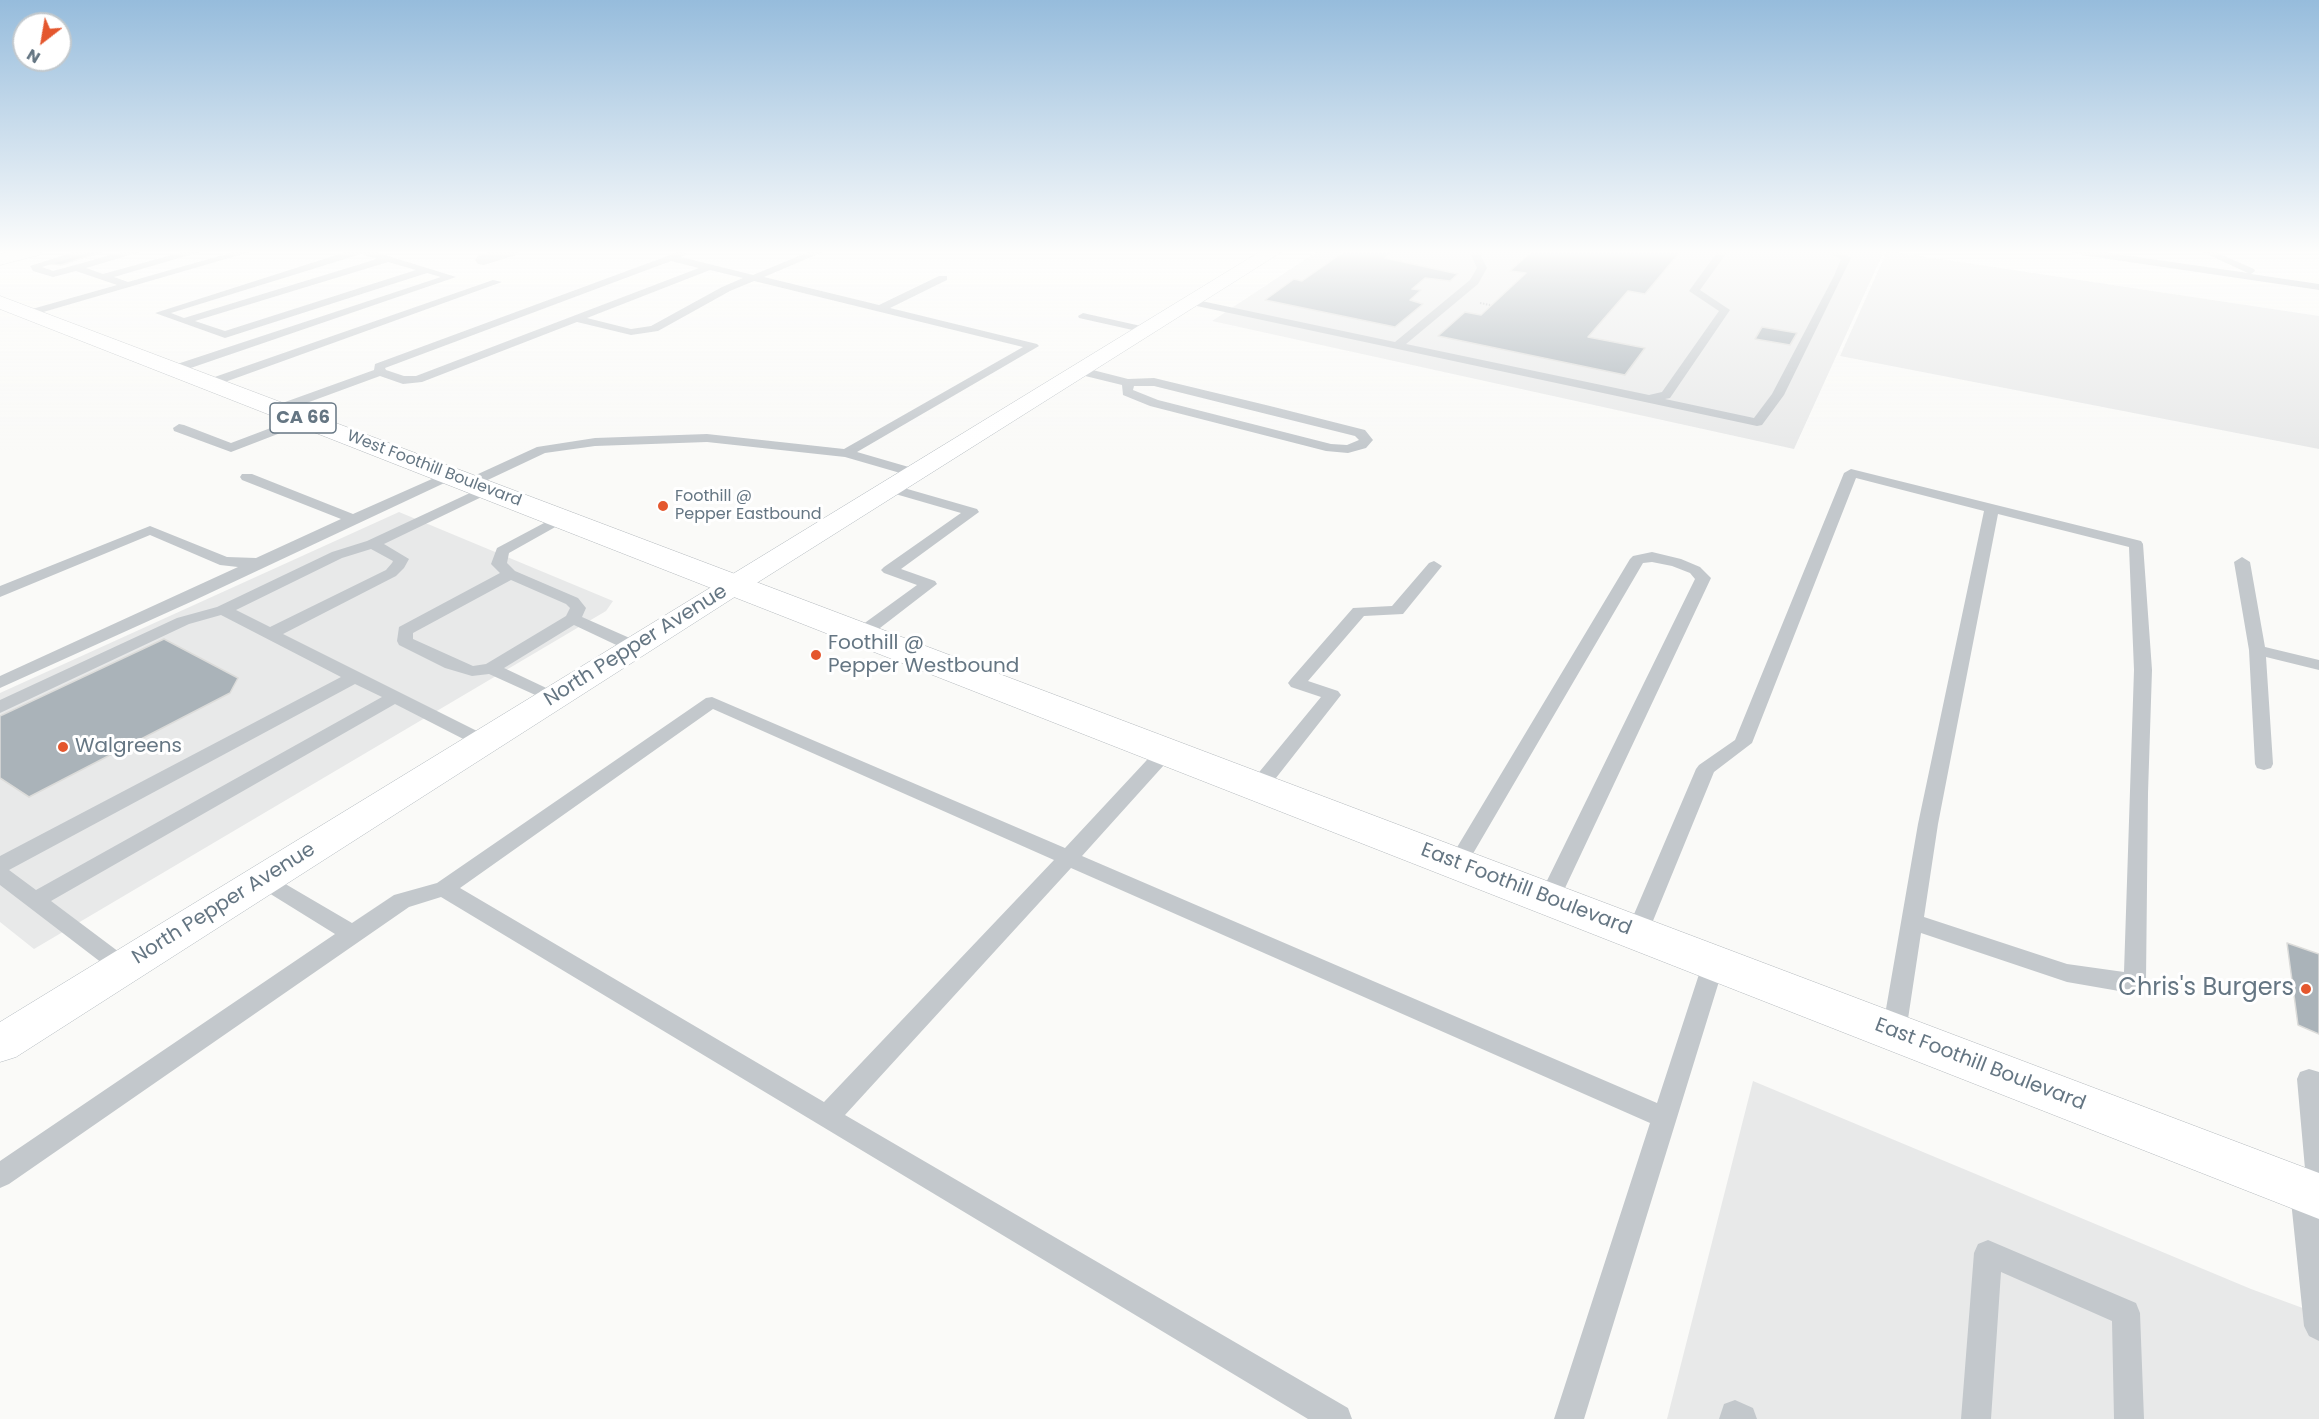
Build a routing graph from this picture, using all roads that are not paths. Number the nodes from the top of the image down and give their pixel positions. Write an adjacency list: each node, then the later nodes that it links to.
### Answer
1 (40, 317): 20 (main road, West Foothill Boulevard / CA 66)
2 (173, 317): 17 (lane)
3 (197, 317): 17 (lane)
4 (280, 317): 17 (lane)
5 (330, 317): 20 (lane)
6 (397, 317): 23 (lane)
7 (510, 317): 22 (lane)
8 (675, 317): 16 (lane)
9 (913, 317): 29 (lane)
10 (1088, 317): 18 (lane)
11 (1167, 317): 18 (main road, North Pepper Avenue)
12 (1265, 317): 19 (lane)
13 (1432, 317): 19 (lane)
14 (1720, 317): 25 (lane)
15 (1818, 317): 25 (lane)
16 (574, 318): 22 (lane)
17 (185, 321)
18 (1146, 330): 21 (main road, North Pepper Avenue)
19 (1398, 345): 25 (lane)
20 (175, 369): 23 (main road, West Foothill Boulevard / CA 66)
21 (1080, 371): 24 (lane); 30 (main road, North Pepper Avenue)
22 (380, 372): 26 (lane)
23 (210, 383): 26 (main road, West Foothill Boulevard / CA 66)
24 (1128, 383): 24 (lane)
25 (1649, 399)
26 (278, 409): 27 (main road, West Foothill Boulevard / CA 66)
27 (305, 419): 28 (lane); 32 (main road, West Foothill Boulevard / CA 66)
28 (179, 428)
29 (846, 453): 30 (lane); 32 (lane)
30 (914, 473): 33 (main road, North Pepper Avenue)
31 (247, 477): 36 (lane)
32 (469, 482): 35 (main road, West Foothill Boulevard / CA 66); 36 (lane); 37 (lane)
33 (890, 488): 42 (main road, North Pepper Avenue); 47 (lane)
34 (1992, 508): 69 (lane); 69 (lane); 70 (lane)
35 (561, 518): 41 (lane); 42 (main road, West Foothill Boulevard / CA 66)
36 (353, 519): 39 (lane)
37 (372, 544): 44 (lane); 46 (lane)
38 (2242, 562): 49 (lane)
39 (258, 563): 43 (lane); 53 (lane)
40 (1434, 566): 60 (lane)
41 (510, 574): 45 (lane); 51 (lane)
42 (734, 585): 47 (main road, East Foothill Boulevard); 48 (main road, North Pepper Avenue)
43 (0, 591)
44 (223, 610): 46 (lane); 56 (lane)
45 (573, 619): 48 (lane); 51 (lane)
46 (269, 634): 52 (lane)
47 (861, 634): 58 (main road, East Foothill Boulevard)
48 (635, 647): 55 (main road, North Pepper Avenue)
49 (2258, 650): 50 (lane); 59 (lane)
50 (2319, 665)
51 (491, 668): 55 (lane)
52 (354, 677): 54 (lane); 63 (lane)
53 (0, 683)
54 (395, 698): 57 (lane); 68 (lane)
55 (553, 698): 57 (main road, North Pepper Avenue)
56 (0, 707)
57 (484, 742): 65 (main road, North Pepper Avenue)
58 (1166, 751): 60 (main road, East Foothill Boulevard); 61 (lane)
59 (2264, 764)
60 (1258, 787): 62 (main road, East Foothill Boulevard)
61 (1068, 858): 66 (lane); 77 (lane); 78 (lane)
62 (1458, 864): 67 (main road, East Foothill Boulevard); 67 (lane)
63 (0, 866)
64 (0, 874): 68 (lane)
65 (263, 880): 71 (lane); 73 (main road, North Pepper Avenue)
66 (444, 889): 71 (lane); 77 (lane)
67 (1550, 899): 70 (main road, East Foothill Boulevard)
68 (34, 901): 73 (lane)
69 (1912, 921): 74 (lane)
70 (1637, 933): 72 (main road, East Foothill Boulevard)
71 (352, 934): 79 (lane)
72 (1714, 962): 74 (main road, East Foothill Boulevard); 78 (lane)
73 (123, 967): 75 (main road, North Pepper Avenue)
74 (1894, 1032): 80 (main road, East Foothill Boulevard)
75 (0, 1044)
76 (2319, 1083): 80 (lane)
77 (827, 1117): 82 (lane)
78 (1665, 1118): 83 (lane)
79 (0, 1176)
80 (2314, 1189): 81 (lane)
81 (2319, 1326)
82 (1337, 1419)
83 (1569, 1419)
84 (1734, 1419): 85 (lane)
85 (1742, 1419)
86 (1976, 1419): 87 (lane)
87 (2129, 1419)

